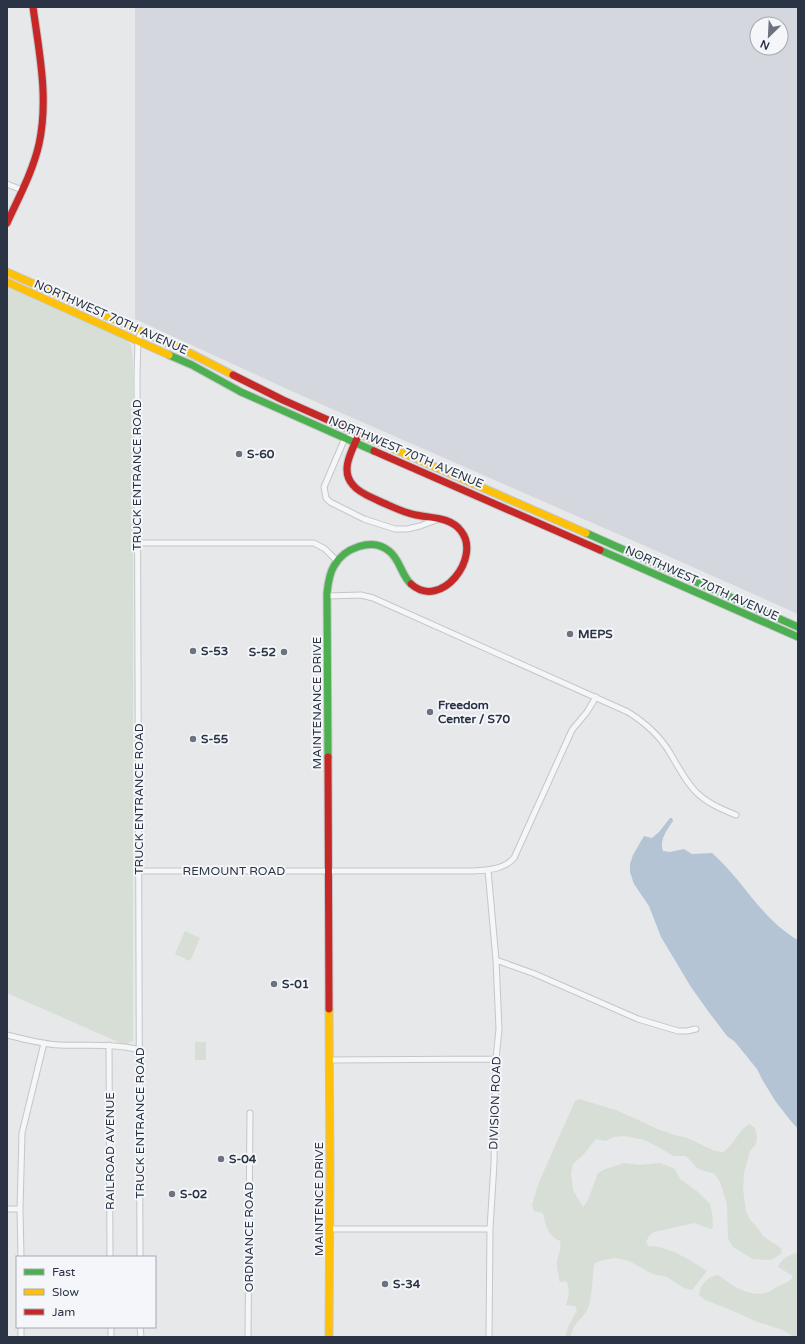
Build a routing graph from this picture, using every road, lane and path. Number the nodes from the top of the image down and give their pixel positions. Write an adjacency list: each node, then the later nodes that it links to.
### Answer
1 (33, 7): 3 (main road)
2 (7, 184): 3 (street)
3 (22, 190): 4 (main road)
4 (7, 223)
5 (7, 272): 7 (main road, NORTHWEST 70TH AVENUE)
6 (7, 282): 8 (main road, NORTHWEST 70TH AVENUE)
7 (141, 332): 8 (street); 9 (main road, NORTHWEST 70TH AVENUE)
8 (138, 340): 10 (main road, NORTHWEST 70TH AVENUE); 13 (street, TRUCK ENTRANCE ROAD)
9 (358, 434): 10 (street); 11 (main road); 16 (main road, NORTHWEST 70TH AVENUE)
10 (345, 438): 11 (main road, NORTHWEST 70TH AVENUE); 12 (street)
11 (355, 442): 12 (main road); 17 (main road, NORTHWEST 70TH AVENUE)
12 (440, 518): 14 (main road)
13 (138, 543): 14 (street); 21 (street, TRUCK ENTRANCE ROAD)
14 (337, 561): 15 (main road, MAINTENANCE DRIVE)
15 (327, 596): 18 (street); 22 (main road, MAINTENANCE DRIVE)
16 (798, 627)
17 (798, 637)
18 (596, 697): 19 (street); 20 (street, REMOUNT ROAD)
19 (736, 815)
20 (488, 870): 22 (street, REMOUNT ROAD); 23 (street, DIVISION ROAD)
21 (139, 871): 22 (street, REMOUNT ROAD); 28 (street, TRUCK ENTRANCE ROAD)
22 (328, 871): 30 (main road, MAINTENANCE DRIVE)
23 (496, 960): 24 (street); 29 (street, DIVISION ROAD)
24 (696, 1028)
25 (7, 1035): 26 (street)
26 (44, 1043): 27 (street); 33 (street)
27 (110, 1045): 28 (street); 37 (street, RAILROAD AVENUE)
28 (140, 1050): 38 (street, TRUCK ENTRANCE ROAD)
29 (496, 1059): 30 (street); 35 (street, DIVISION ROAD)
30 (329, 1060): 34 (main road, MAINTENCE DRIVE)
31 (250, 1113): 39 (street, ORDNANCE ROAD)
32 (7, 1209): 33 (street)
33 (20, 1209): 36 (street)
34 (330, 1229): 35 (street); 40 (main road, MAINTENCE DRIVE)
35 (490, 1229): 41 (street, DIVISION ROAD)
36 (21, 1256)
37 (110, 1256)
38 (140, 1256)
39 (248, 1337)
40 (329, 1337)
41 (489, 1337)

